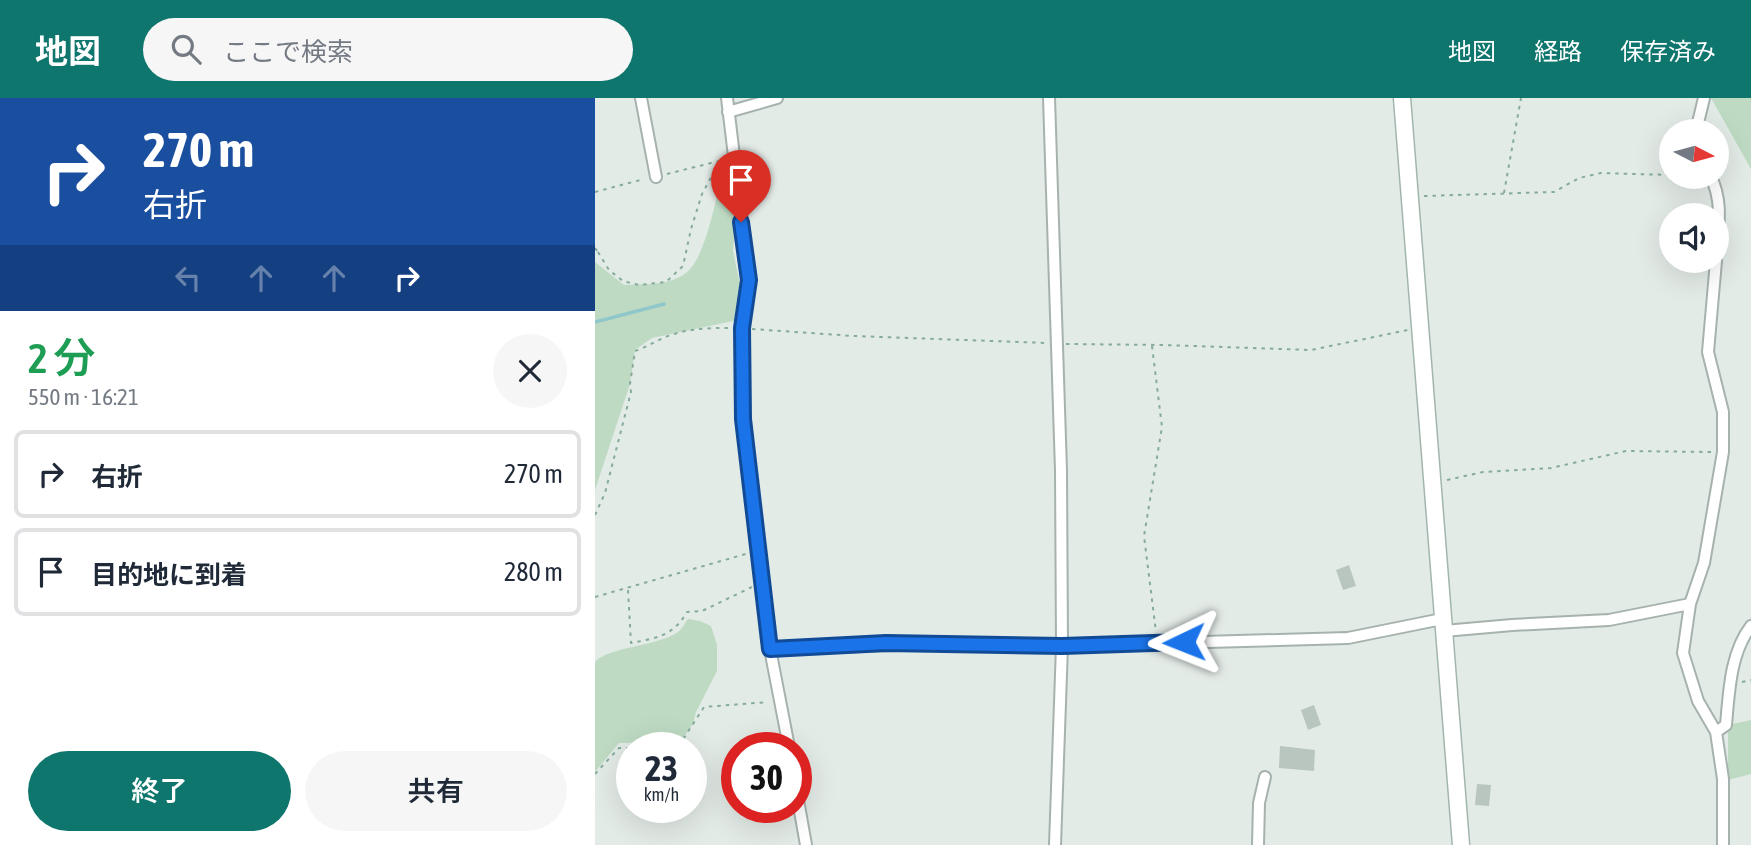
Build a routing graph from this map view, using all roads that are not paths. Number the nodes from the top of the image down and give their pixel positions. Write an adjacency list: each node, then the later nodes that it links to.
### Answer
1 (641, 98): 9 (street)
2 (726, 98): 7 (street)
3 (777, 98): 7 (street)
4 (1049, 98): 14 (street)
5 (1402, 98): 12 (street)
6 (1704, 98): 8 (street)
7 (728, 112): 15 (street)
8 (1699, 119)
9 (656, 177)
10 (1715, 273): 11 (street)
11 (1691, 604): 12 (street); 17 (street)
12 (1443, 625): 14 (street); 23 (street)
13 (1751, 626): 17 (street)
14 (1062, 646): 15 (street); 21 (street)
15 (770, 649): 16 (street)
16 (786, 732)
17 (1716, 732): 24 (street)
18 (1265, 777): 22 (street)
19 (802, 823): 20 (street)
20 (806, 845)
21 (1055, 845)
22 (1258, 845)
23 (1461, 845)
24 (1723, 845)

